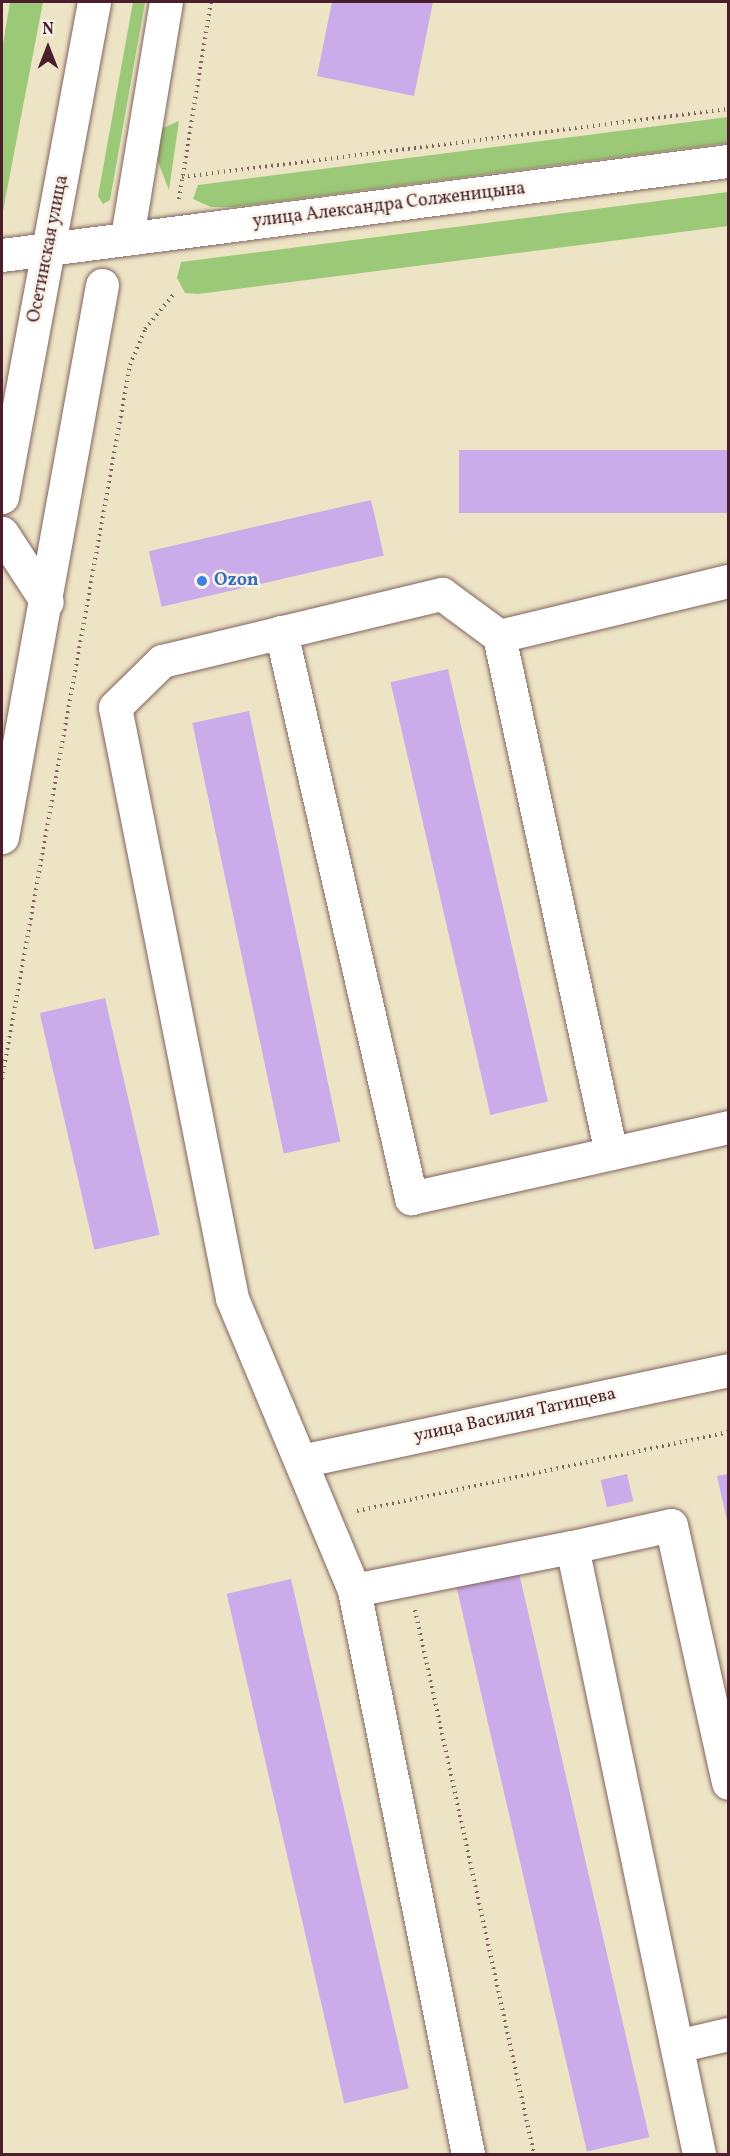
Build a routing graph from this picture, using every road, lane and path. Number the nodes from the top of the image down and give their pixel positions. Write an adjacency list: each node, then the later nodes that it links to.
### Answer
1 (94, 2): 9 (street, Осетинская улица)
2 (166, 2): 8 (street)
3 (212, 2): 6 (path)
4 (729, 109): 6 (path)
5 (729, 161): 8 (street, улица Александра Солженицына)
6 (182, 177): 7 (path)
7 (179, 199)
8 (127, 237): 9 (street, улица Александра Солженицына)
9 (50, 247): 10 (street, улица Александра Солженицына); 13 (street, Осетинская улица)
10 (2, 255)
11 (102, 285): 16 (street)
12 (173, 295): 20 (path)
13 (2, 497)
14 (2, 533): 16 (street)
15 (729, 581): 18 (street)
16 (47, 602): 19 (street)
17 (281, 632): 18 (street); 22 (street); 25 (street)
18 (499, 636): 22 (street)
19 (2, 837)
20 (2, 1079)
21 (729, 1127): 22 (street)
22 (611, 1153)
23 (729, 1371): 25 (street, улица Василия Татищева)
24 (729, 1432): 26 (path)
25 (301, 1461): 26 (street)
26 (325, 1518): 29 (street)
27 (572, 1547): 28 (street); 30 (street); 32 (street)
28 (408, 1580): 29 (street); 34 (path)
29 (354, 1590): 33 (street)
30 (729, 1783)
31 (729, 2034): 32 (street)
32 (677, 2046): 35 (street)
33 (468, 2154)
34 (534, 2154)
35 (699, 2154)

